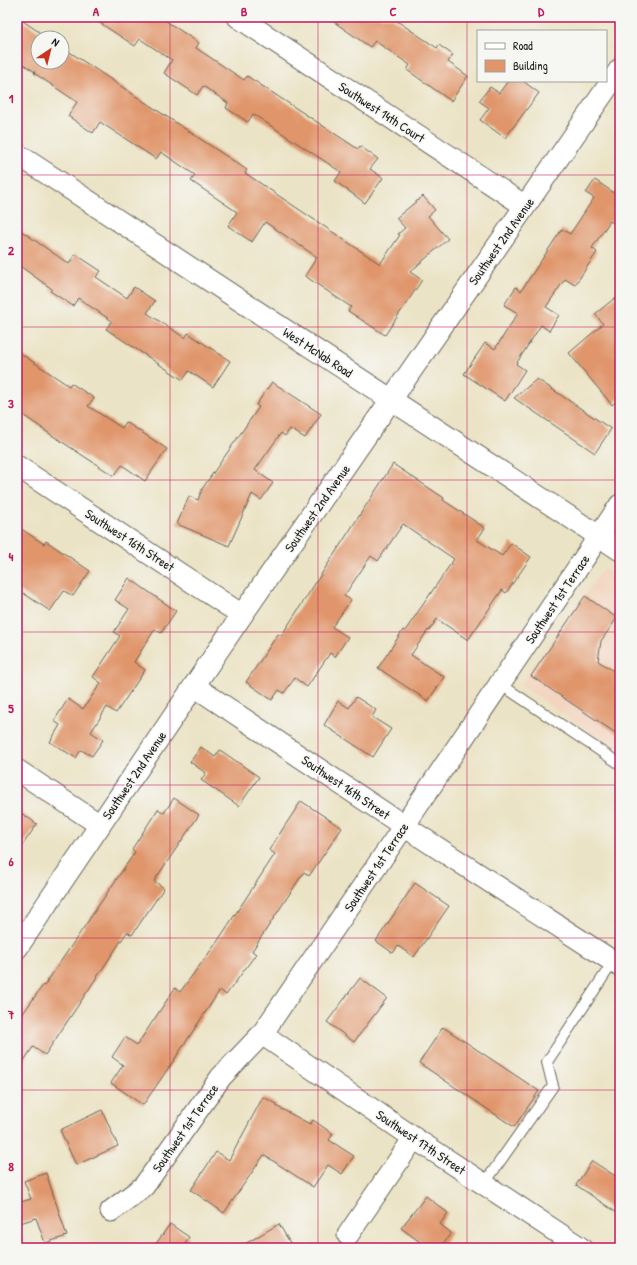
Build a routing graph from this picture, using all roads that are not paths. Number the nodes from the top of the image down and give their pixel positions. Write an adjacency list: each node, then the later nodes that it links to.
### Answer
1 (238, 17): 4 (street, Southwest 14th Court)
2 (620, 69): 4 (street, Southwest 2nd Avenue)
3 (17, 154): 5 (street, West McNab Road)
4 (525, 206): 5 (street, Southwest 2nd Avenue)
5 (391, 401): 8 (street, West McNab Road); 10 (street, Southwest 2nd Avenue)
6 (17, 466): 10 (street, Southwest 16th Street)
7 (620, 505): 8 (street, Southwest 1st Terrace)
8 (599, 536): 9 (street, West McNab Road); 11 (street, Southwest 1st Terrace)
9 (620, 550)
10 (242, 615): 12 (street, Southwest 2nd Avenue)
11 (500, 684): 13 (lane); 16 (street, Southwest 1st Terrace)
12 (194, 686): 15 (street, Southwest 2nd Avenue); 16 (street, Southwest 16th Street)
13 (620, 764)
14 (17, 770): 15 (street)
15 (100, 825): 17 (street, Southwest 2nd Avenue)
16 (404, 826): 18 (street, Southwest 16th Street); 19 (street, Southwest 1st Terrace)
17 (17, 948)
18 (617, 964): 21 (lane)
19 (262, 1034): 20 (street, Southwest 17th Street); 22 (street, Southwest 1st Terrace)
20 (414, 1138): 21 (street, Southwest 17th Street); 23 (street)
21 (484, 1184): 24 (street, Southwest 17th Street)
22 (111, 1211)
23 (348, 1235)
24 (581, 1248)

